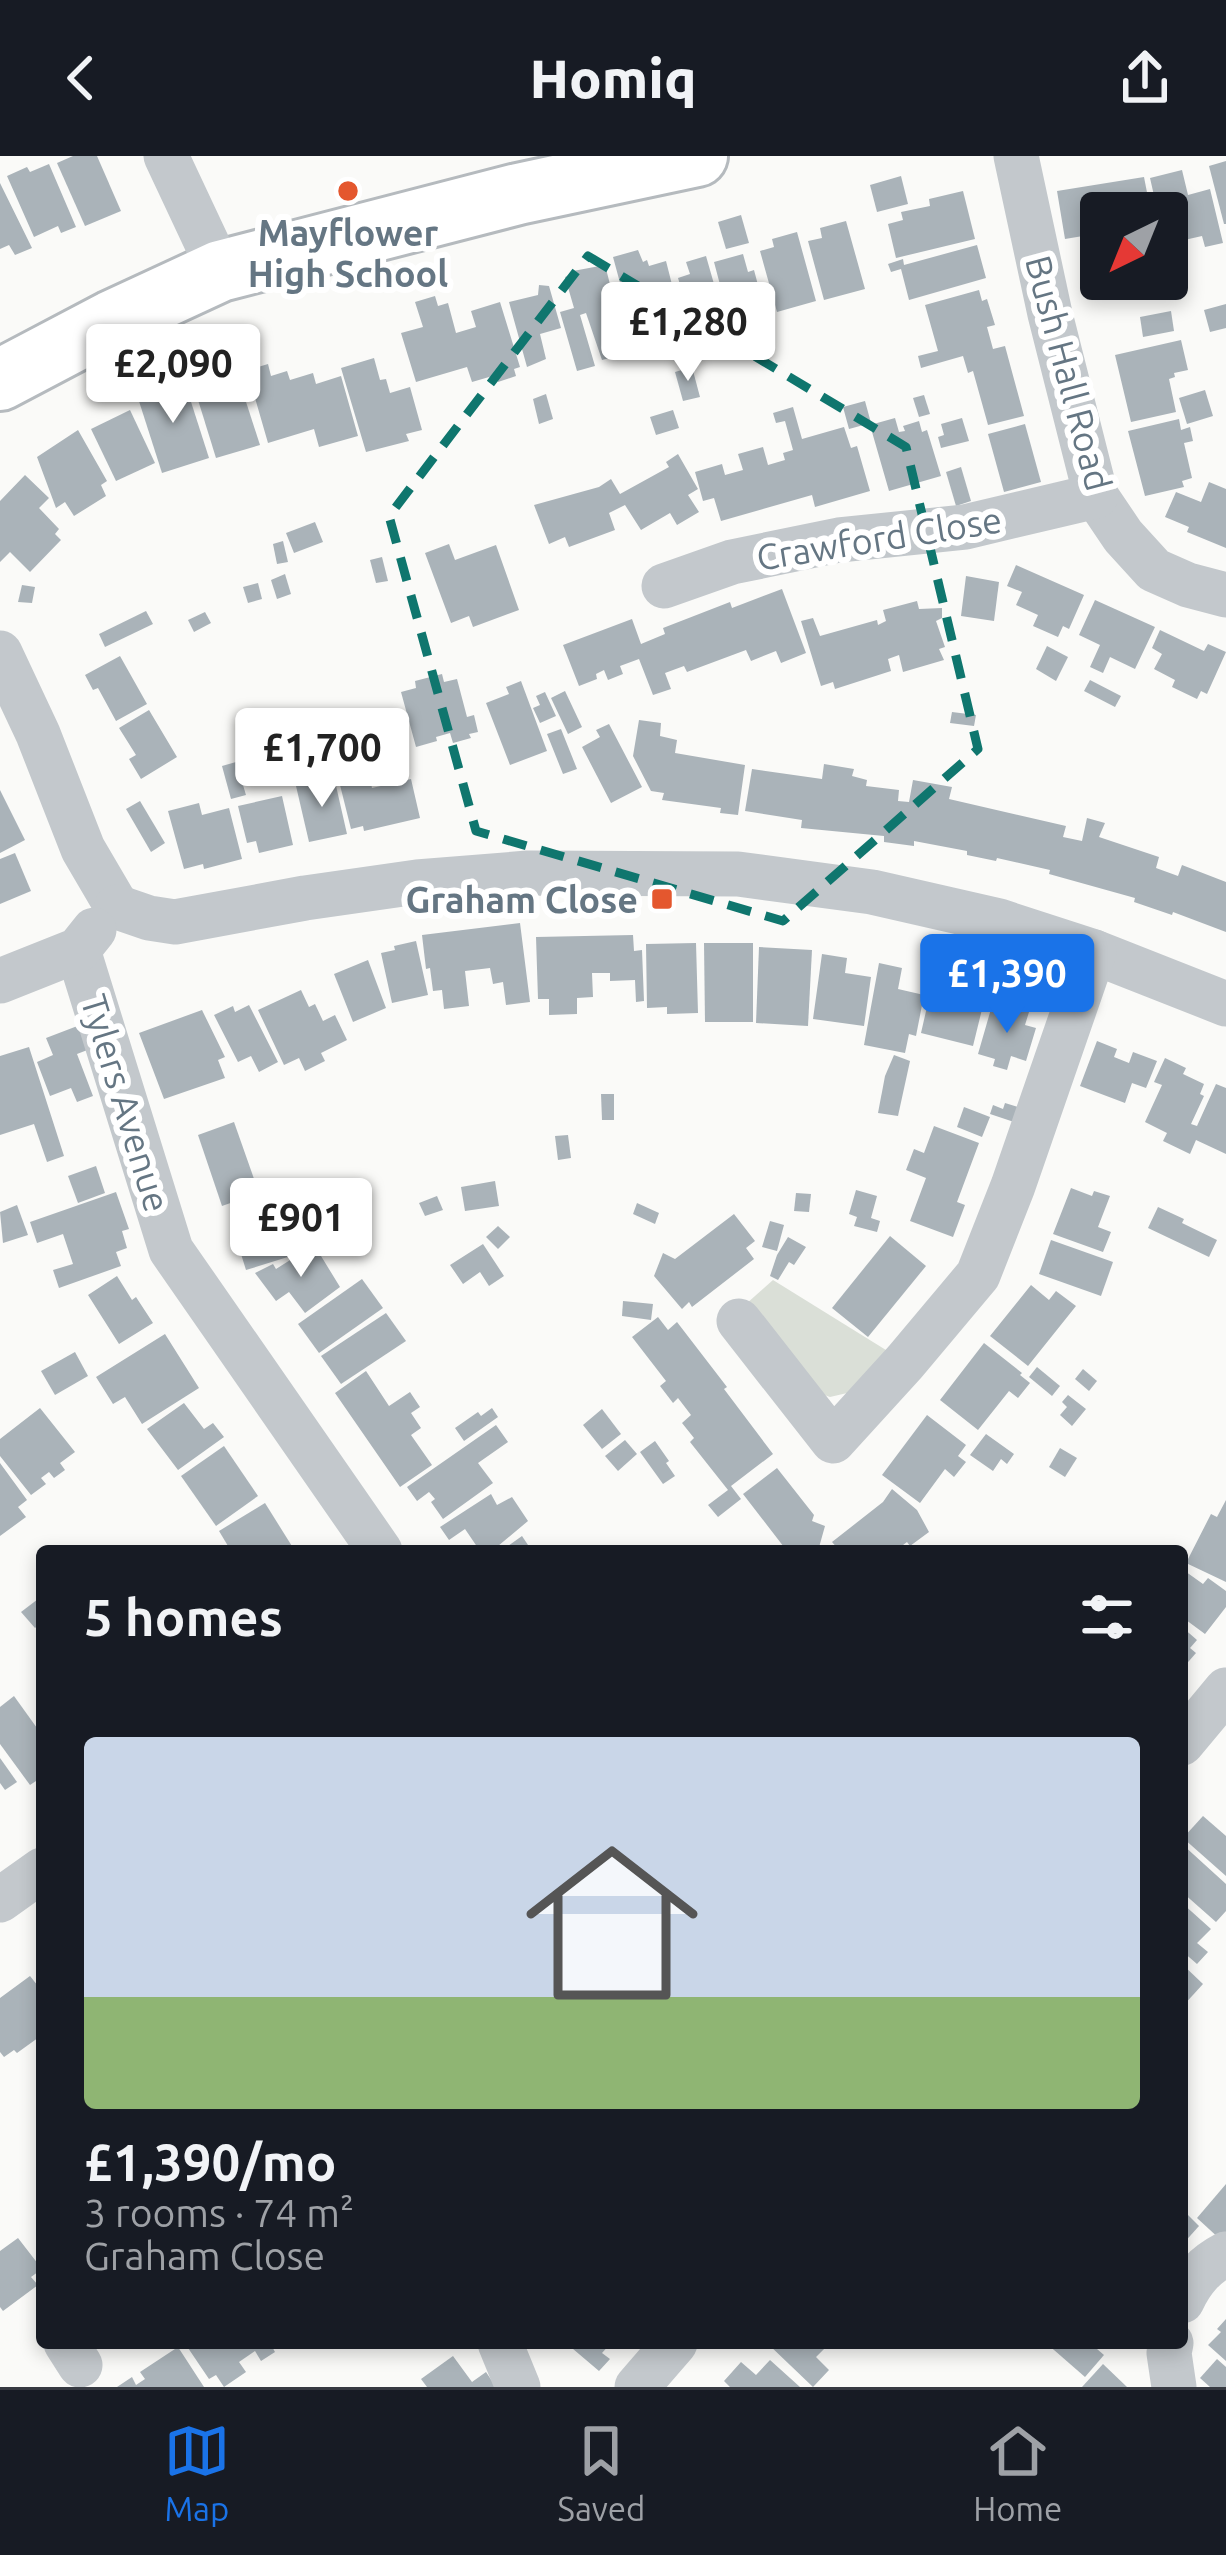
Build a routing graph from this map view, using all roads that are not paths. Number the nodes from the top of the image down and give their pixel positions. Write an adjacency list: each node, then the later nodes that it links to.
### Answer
1 (166, 156): 4 (street)
2 (698, 156): 4 (main road)
3 (1016, 156): 6 (street, Bush Hall Road)
4 (220, 271): 5 (main road)
5 (0, 380)
6 (1096, 496): 7 (street, Crawford Close); 8 (street, Bush Hall Road)
7 (664, 586)
8 (1226, 596)
9 (0, 653): 10 (street)
10 (118, 907): 11 (street); 12 (street)
11 (77, 950): 13 (street); 16 (street, Tylers Avenue)
12 (1094, 952): 14 (street); 15 (street)
13 (0, 981)
14 (1226, 1004)
15 (739, 1322)
16 (376, 1545)
17 (1226, 1690): 18 (street)
18 (1188, 1736)
19 (36, 1874): 20 (street)
20 (0, 1900)
21 (1226, 2254): 22 (street)
22 (1188, 2288)
23 (502, 2349): 26 (street)
24 (670, 2349): 27 (street)
25 (1170, 2349): 28 (street)
26 (518, 2387)
27 (637, 2387)
28 (1174, 2387)

